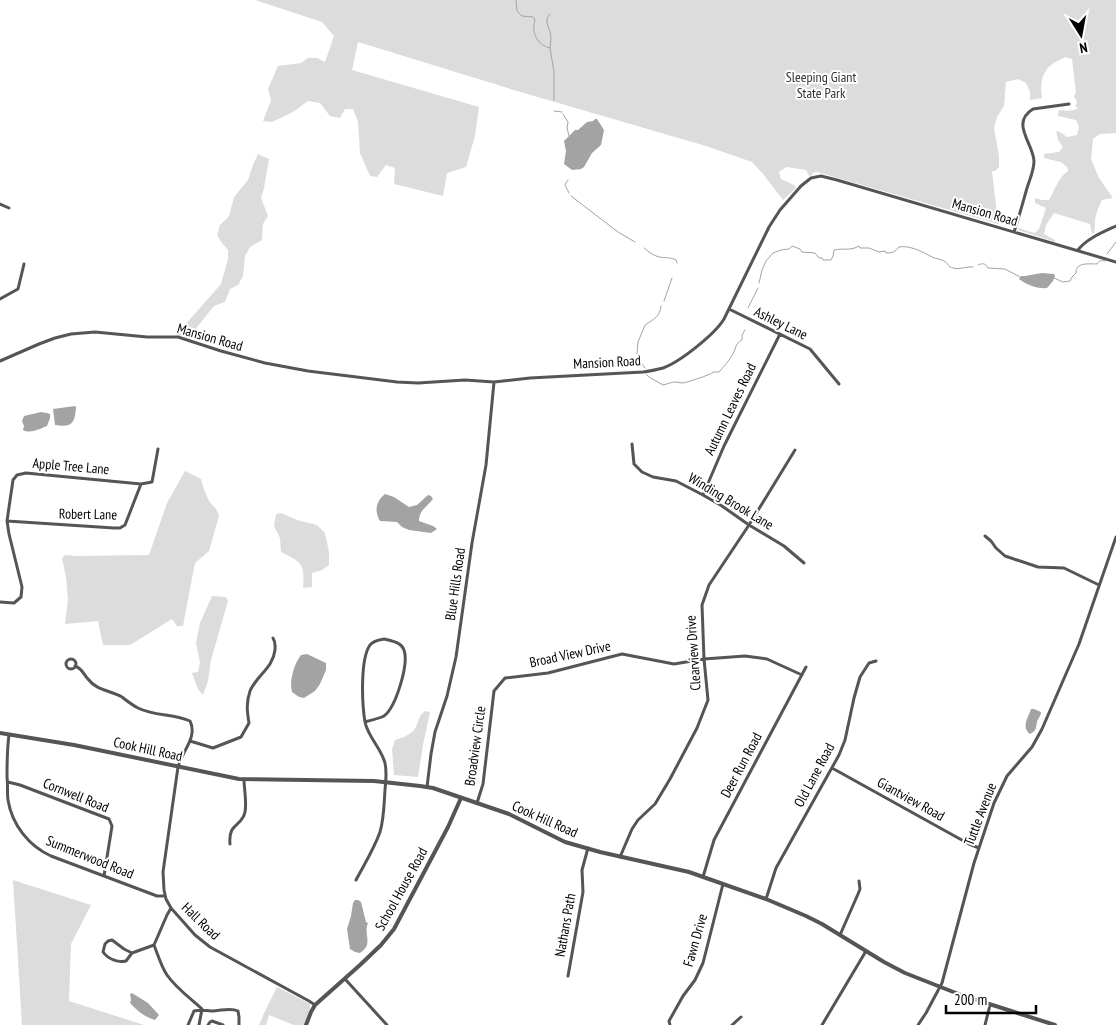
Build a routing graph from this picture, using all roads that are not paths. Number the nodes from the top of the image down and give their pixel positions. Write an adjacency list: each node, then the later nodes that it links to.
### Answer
1 (1069, 104): 5 (street)
2 (0, 204): 3 (street)
3 (9, 208)
4 (1116, 226): 6 (street)
5 (1014, 232): 6 (street, Mansion Road); 10 (street, Mansion Road)
6 (1078, 250): 7 (street, Mansion Road)
7 (1116, 262)
8 (24, 264): 9 (street)
9 (0, 299)
10 (729, 309): 11 (street, Ashley Lane); 13 (street, Mansion Road)
11 (780, 334): 14 (street, Ashley Lane); 19 (street, Autumn Leaves Road)
12 (0, 361): 13 (street, Mansion Road)
13 (494, 382): 43 (street, Blue Hills Road)
14 (839, 384)
15 (632, 444): 19 (street, Winding Brook Lane)
16 (158, 449): 18 (street, Apple Tree Lane)
17 (795, 450): 21 (street, Clearview Drive)
18 (142, 484): 20 (street, Robert Lane); 20 (street, Apple Tree Lane)
19 (703, 495): 21 (street, Winding Brook Lane)
20 (7, 521): 26 (street, Apple Tree Lane)
21 (749, 524): 24 (street, Winding Brook Lane); 28 (street, Clearview Drive)
22 (985, 536): 25 (street)
23 (1116, 537): 25 (street, Tuttle Avenue)
24 (804, 563)
25 (1099, 585): 48 (street, Tuttle Avenue)
26 (0, 602)
27 (273, 638): 37 (street)
28 (704, 659): 32 (street, Broad View Drive); 33 (street, Broad View Drive); 49 (street, Clearview Drive)
29 (876, 661): 39 (street, Old Lane Road)
30 (75, 666): 37 (street)
31 (806, 667): 32 (street, Deer Run Road)
32 (802, 675): 51 (street, Deer Run Road)
33 (494, 691): 45 (street, Broadview Circle)
34 (365, 722): 34 (street); 42 (street)
35 (0, 733): 36 (street, Cook Hill Road)
36 (9, 735): 38 (street, Cook Hill Road); 41 (street, Summerwood Road)
37 (190, 741): 38 (street, Hall Road)
38 (178, 767): 40 (street, Cook Hill Road); 55 (street, Hall Road)
39 (832, 768): 48 (street, Giantview Road); 56 (street, Old Lane Road)
40 (244, 779): 42 (street, Cook Hill Road); 46 (street)
41 (8, 782): 50 (street, Summerwood Road); 50 (street, Cornwell Road)
42 (386, 782): 43 (street, Cook Hill Road); 52 (street)
43 (427, 787): 44 (street, Cook Hill Road)
44 (461, 798): 45 (street, Cook Hill Road); 63 (street, School House Road)
45 (477, 803): 47 (street, Cook Hill Road)
46 (230, 844)
47 (588, 848): 49 (street, Cook Hill Road); 62 (street, Nathans Path)
48 (979, 848): 64 (street, Tuttle Avenue)
49 (620, 857): 51 (street, Cook Hill Road)
50 (104, 876): 55 (street, Summerwood Road)
51 (703, 877): 54 (street, Cook Hill Road)
52 (356, 880)
53 (859, 881): 58 (street)
54 (723, 884): 56 (street, Cook Hill Road); 76 (street, Fawn Drive)
55 (165, 896): 57 (street, Hall Road)
56 (766, 899): 58 (street, Cook Hill Road)
57 (171, 908): 59 (street); 66 (street, Hall Road)
58 (840, 935): 60 (street, Cook Hill Road)
59 (154, 945): 61 (street); 67 (street)
60 (866, 951): 64 (street, Cook Hill Road); 78 (street)
61 (132, 954): 61 (street)
62 (568, 976)
63 (345, 979): 66 (street, School House Road); 75 (street)
64 (940, 987): 65 (street, Cook Hill Road); 79 (street, Tuttle Avenue)
65 (990, 1005): 80 (street); 81 (street, Cook Hill Road)
66 (315, 1006): 74 (street, School House Road)
67 (202, 1009): 69 (street); 70 (street); 73 (street)
68 (741, 1017): 77 (street)
69 (188, 1025)
70 (200, 1025)
71 (208, 1025): 72 (street)
72 (223, 1025)
73 (239, 1025)
74 (306, 1025)
75 (387, 1025)
76 (670, 1025)
77 (732, 1025)
78 (822, 1025)
79 (918, 1025)
80 (986, 1025)
81 (1055, 1025)

